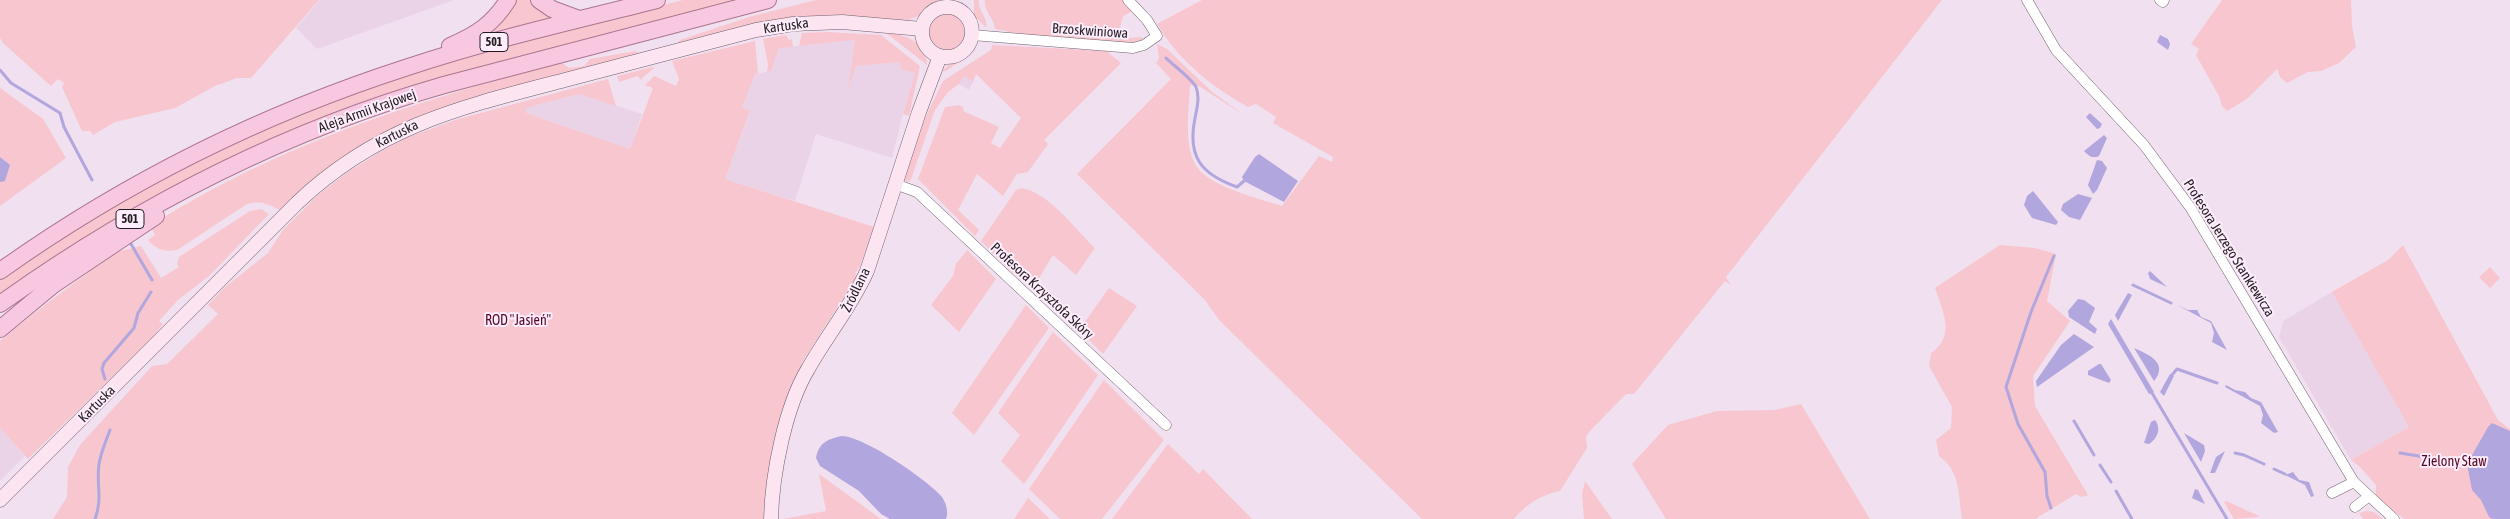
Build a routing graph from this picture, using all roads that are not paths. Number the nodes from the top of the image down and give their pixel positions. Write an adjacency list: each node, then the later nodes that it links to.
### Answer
1 (508, 0): 14 (main road)
2 (539, 0): 10 (main road)
3 (657, 0): 10 (main road, Aleja Armii Krajowej / 501)
4 (768, 0): 15 (main road, Aleja Armii Krajowej / 501)
5 (1128, 0): 12 (street, Brzoskwiniowa)
6 (2027, 0): 21 (street, Profesora Jerzego Stankiewicza)
7 (2160, 0): 8 (street)
8 (2164, 0)
9 (963, 5): 11 (street); 12 (street)
10 (578, 19): 14 (main road, Aleja Armii Krajowej / 501)
11 (922, 29): 13 (street); 24 (street, Kartuska)
12 (972, 36): 13 (street)
13 (940, 56): 16 (street, Źródlana)
14 (410, 66): 17 (main road, Aleja Armii Krajowej / 501)
15 (269, 148): 18 (main road, Aleja Armii Krajowej / 501); 19 (main road)
16 (895, 184): 20 (street, Profesora Krzysztofa Skóry); 26 (street, Źródlana)
17 (0, 271)
18 (0, 304)
19 (0, 329)
20 (1166, 425)
21 (2354, 482): 22 (street); 23 (street, Profesora Jerzego Stankiewicza)
22 (2332, 493)
23 (2368, 497): 25 (street); 27 (street, Profesora Jerzego Stankiewicza)
24 (0, 500)
25 (2355, 507)
26 (770, 519)
27 (2394, 519)

